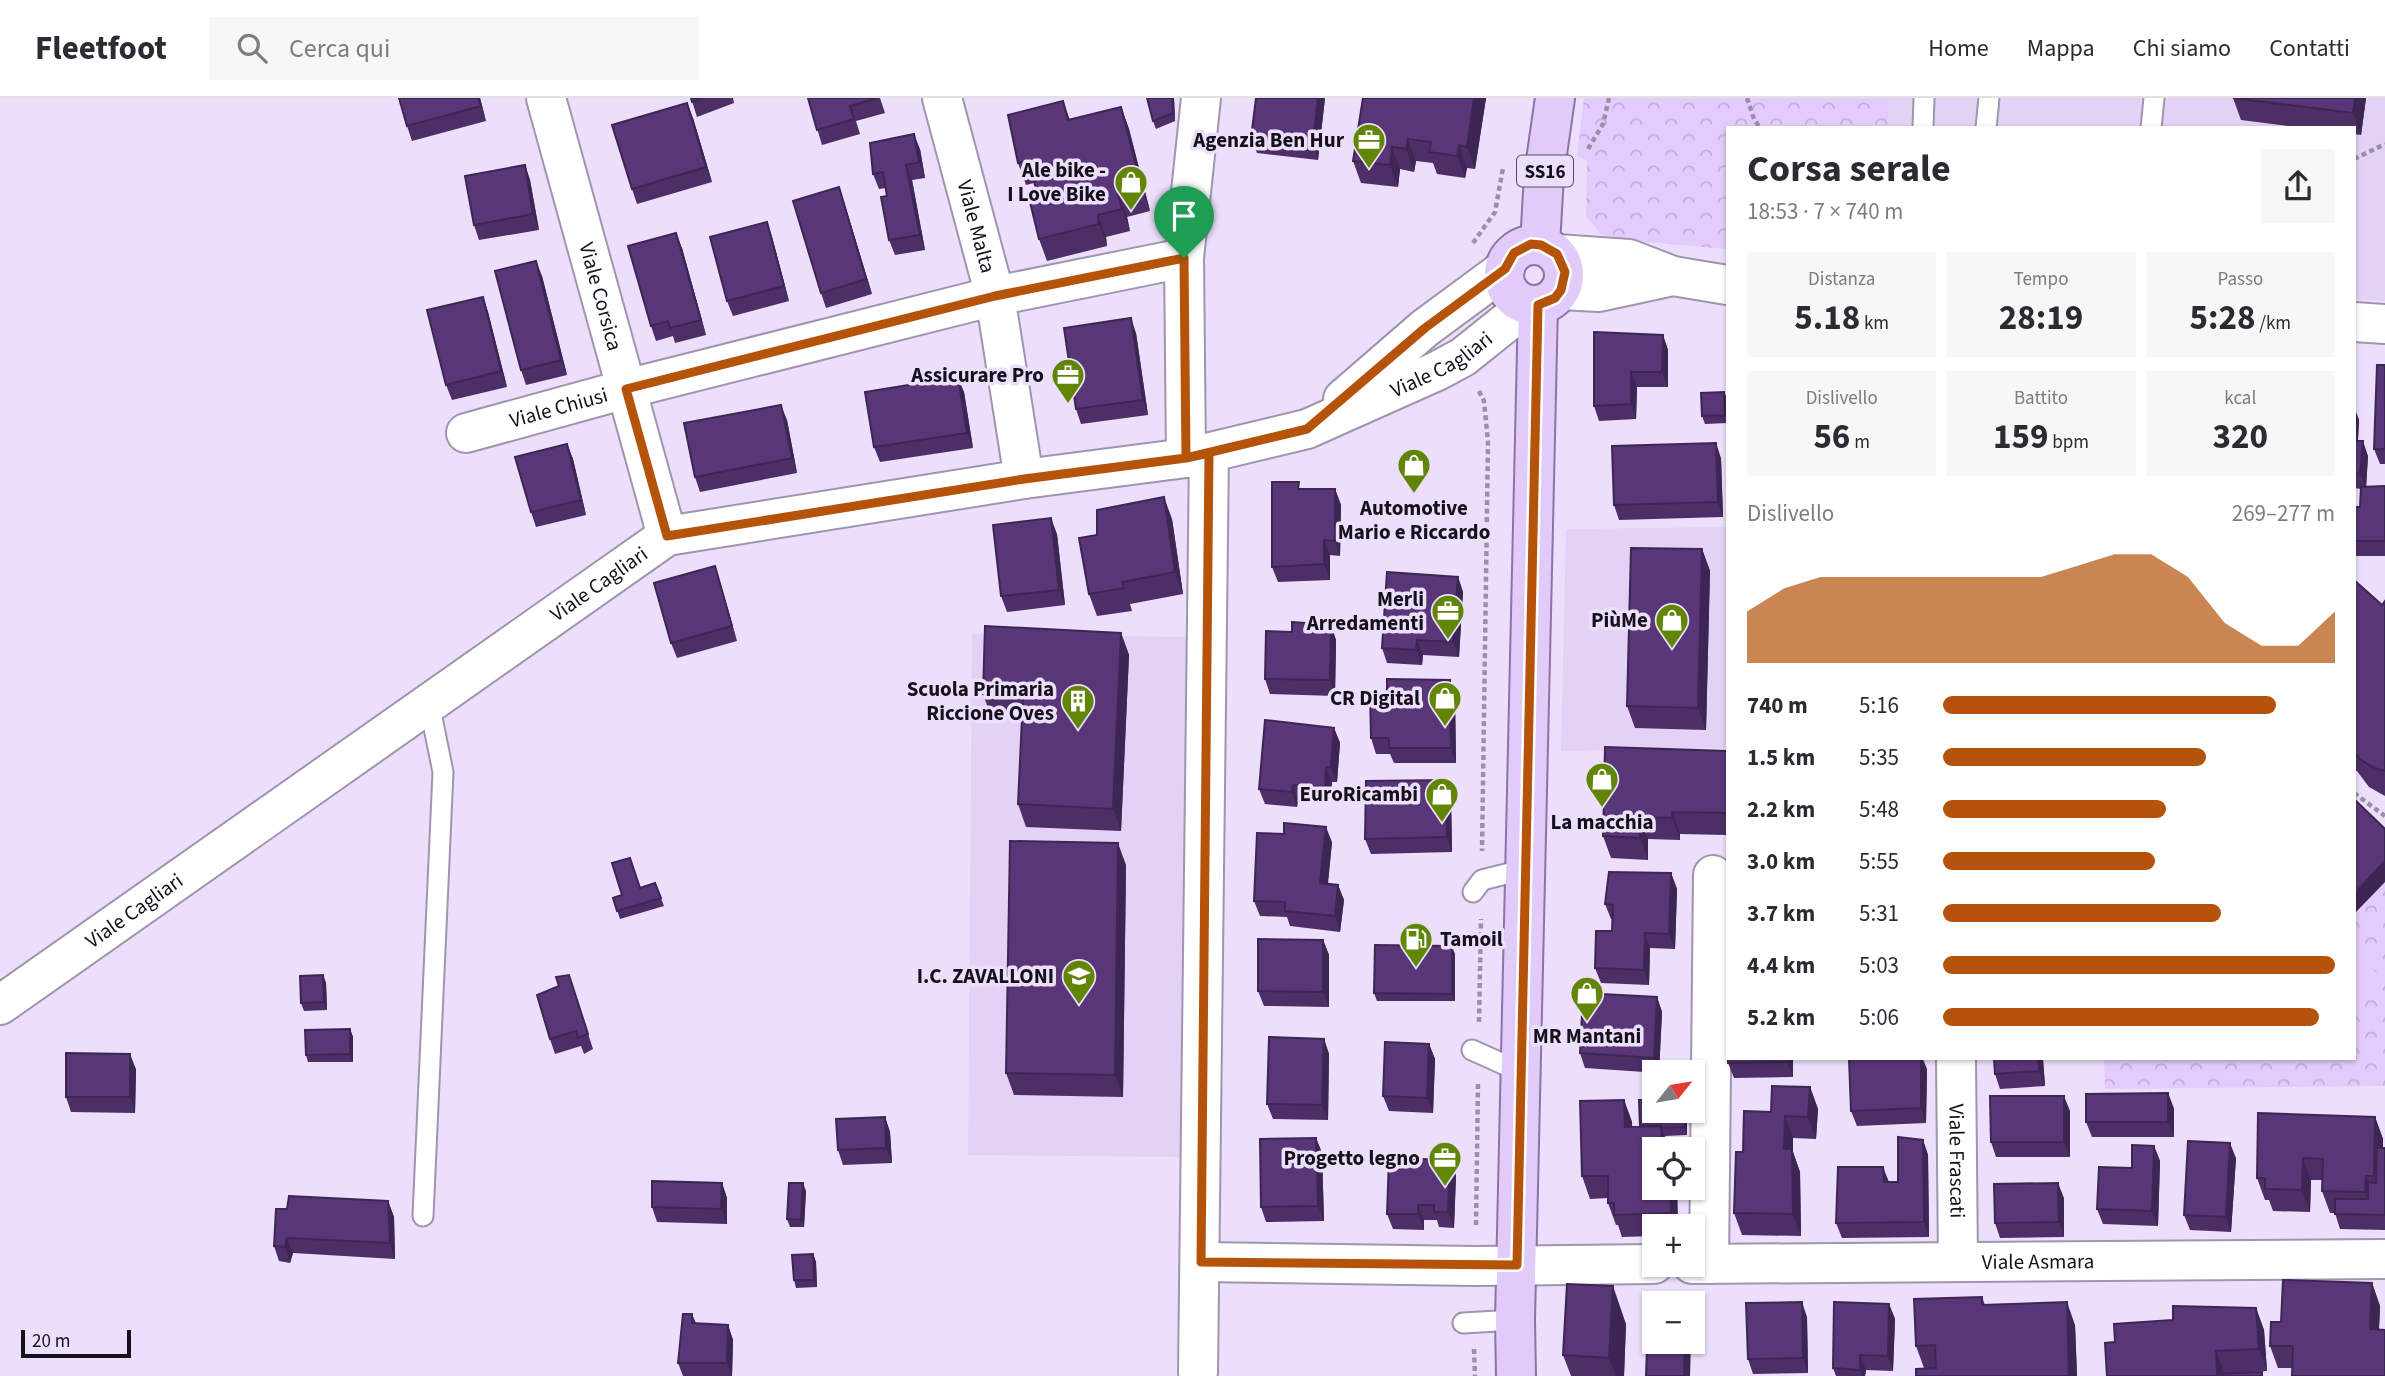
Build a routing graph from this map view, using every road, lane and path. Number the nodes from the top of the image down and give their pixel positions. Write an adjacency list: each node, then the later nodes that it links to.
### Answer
1 (546, 98): 25 (street, Viale Corsica)
2 (942, 98): 21 (street, Viale Malta)
3 (1201, 98): 17 (street)
4 (1555, 98): 19 (main road, SS16)
5 (1748, 98): 9 (path)
6 (1924, 98): 10 (lane)
7 (1989, 98): 11 (lane)
8 (2154, 98): 12 (lane)
9 (1759, 126)
10 (1923, 126)
11 (1986, 126)
12 (2151, 126)
13 (2385, 145): 14 (path)
14 (2356, 158)
15 (1504, 162): 16 (path)
16 (1472, 245)
17 (1184, 258): 21 (street, Viale Chiusi); 28 (street)
18 (1505, 269): 19 (main road); 26 (street, Viale Cagliari)
19 (1545, 280): 20 (street); 24 (street, Viale Cagliari); 34 (main road, SS16)
20 (1726, 285)
21 (995, 296): 25 (street, Viale Chiusi); 29 (street, Viale Malta)
22 (2356, 322): 23 (street)
23 (2385, 324)
24 (1463, 357): 26 (street, Viale Cagliari); 36 (path)
25 (626, 389): 27 (street, Viale Chiusi); 30 (street, Viale Corsica)
26 (1307, 429): 28 (street, Viale Cagliari)
27 (466, 433)
28 (1197, 455): 29 (street, Viale Cagliari); 44 (street)
29 (1024, 479): 30 (street, Viale Cagliari)
30 (667, 536): 31 (street, Viale Cagliari)
31 (429, 703): 37 (street, Viale Cagliari); 42 (lane)
32 (2356, 794): 33 (path)
33 (2385, 816)
34 (1526, 869): 36 (lane); 40 (main road, SS16)
35 (1713, 875): 41 (street)
36 (1478, 886): 38 (path)
37 (0, 1005)
38 (1475, 1051): 40 (lane); 49 (path)
39 (1956, 1060): 45 (street, Viale Frascati)
40 (1521, 1072): 48 (main road, SS16)
41 (1702, 1214)
42 (424, 1216)
43 (2385, 1259): 45 (street, Viale Asmara)
44 (1201, 1262): 49 (street); 52 (street)
45 (1958, 1262): 47 (street, Viale Asmara)
46 (1642, 1264): 48 (street)
47 (1705, 1264)
48 (1517, 1265): 49 (street); 50 (main road, SS16)
49 (1475, 1266)
50 (1515, 1320): 51 (lane); 54 (main road, SS16)
51 (1468, 1323): 53 (path)
52 (1198, 1371)
53 (1475, 1376)
54 (1516, 1376)

